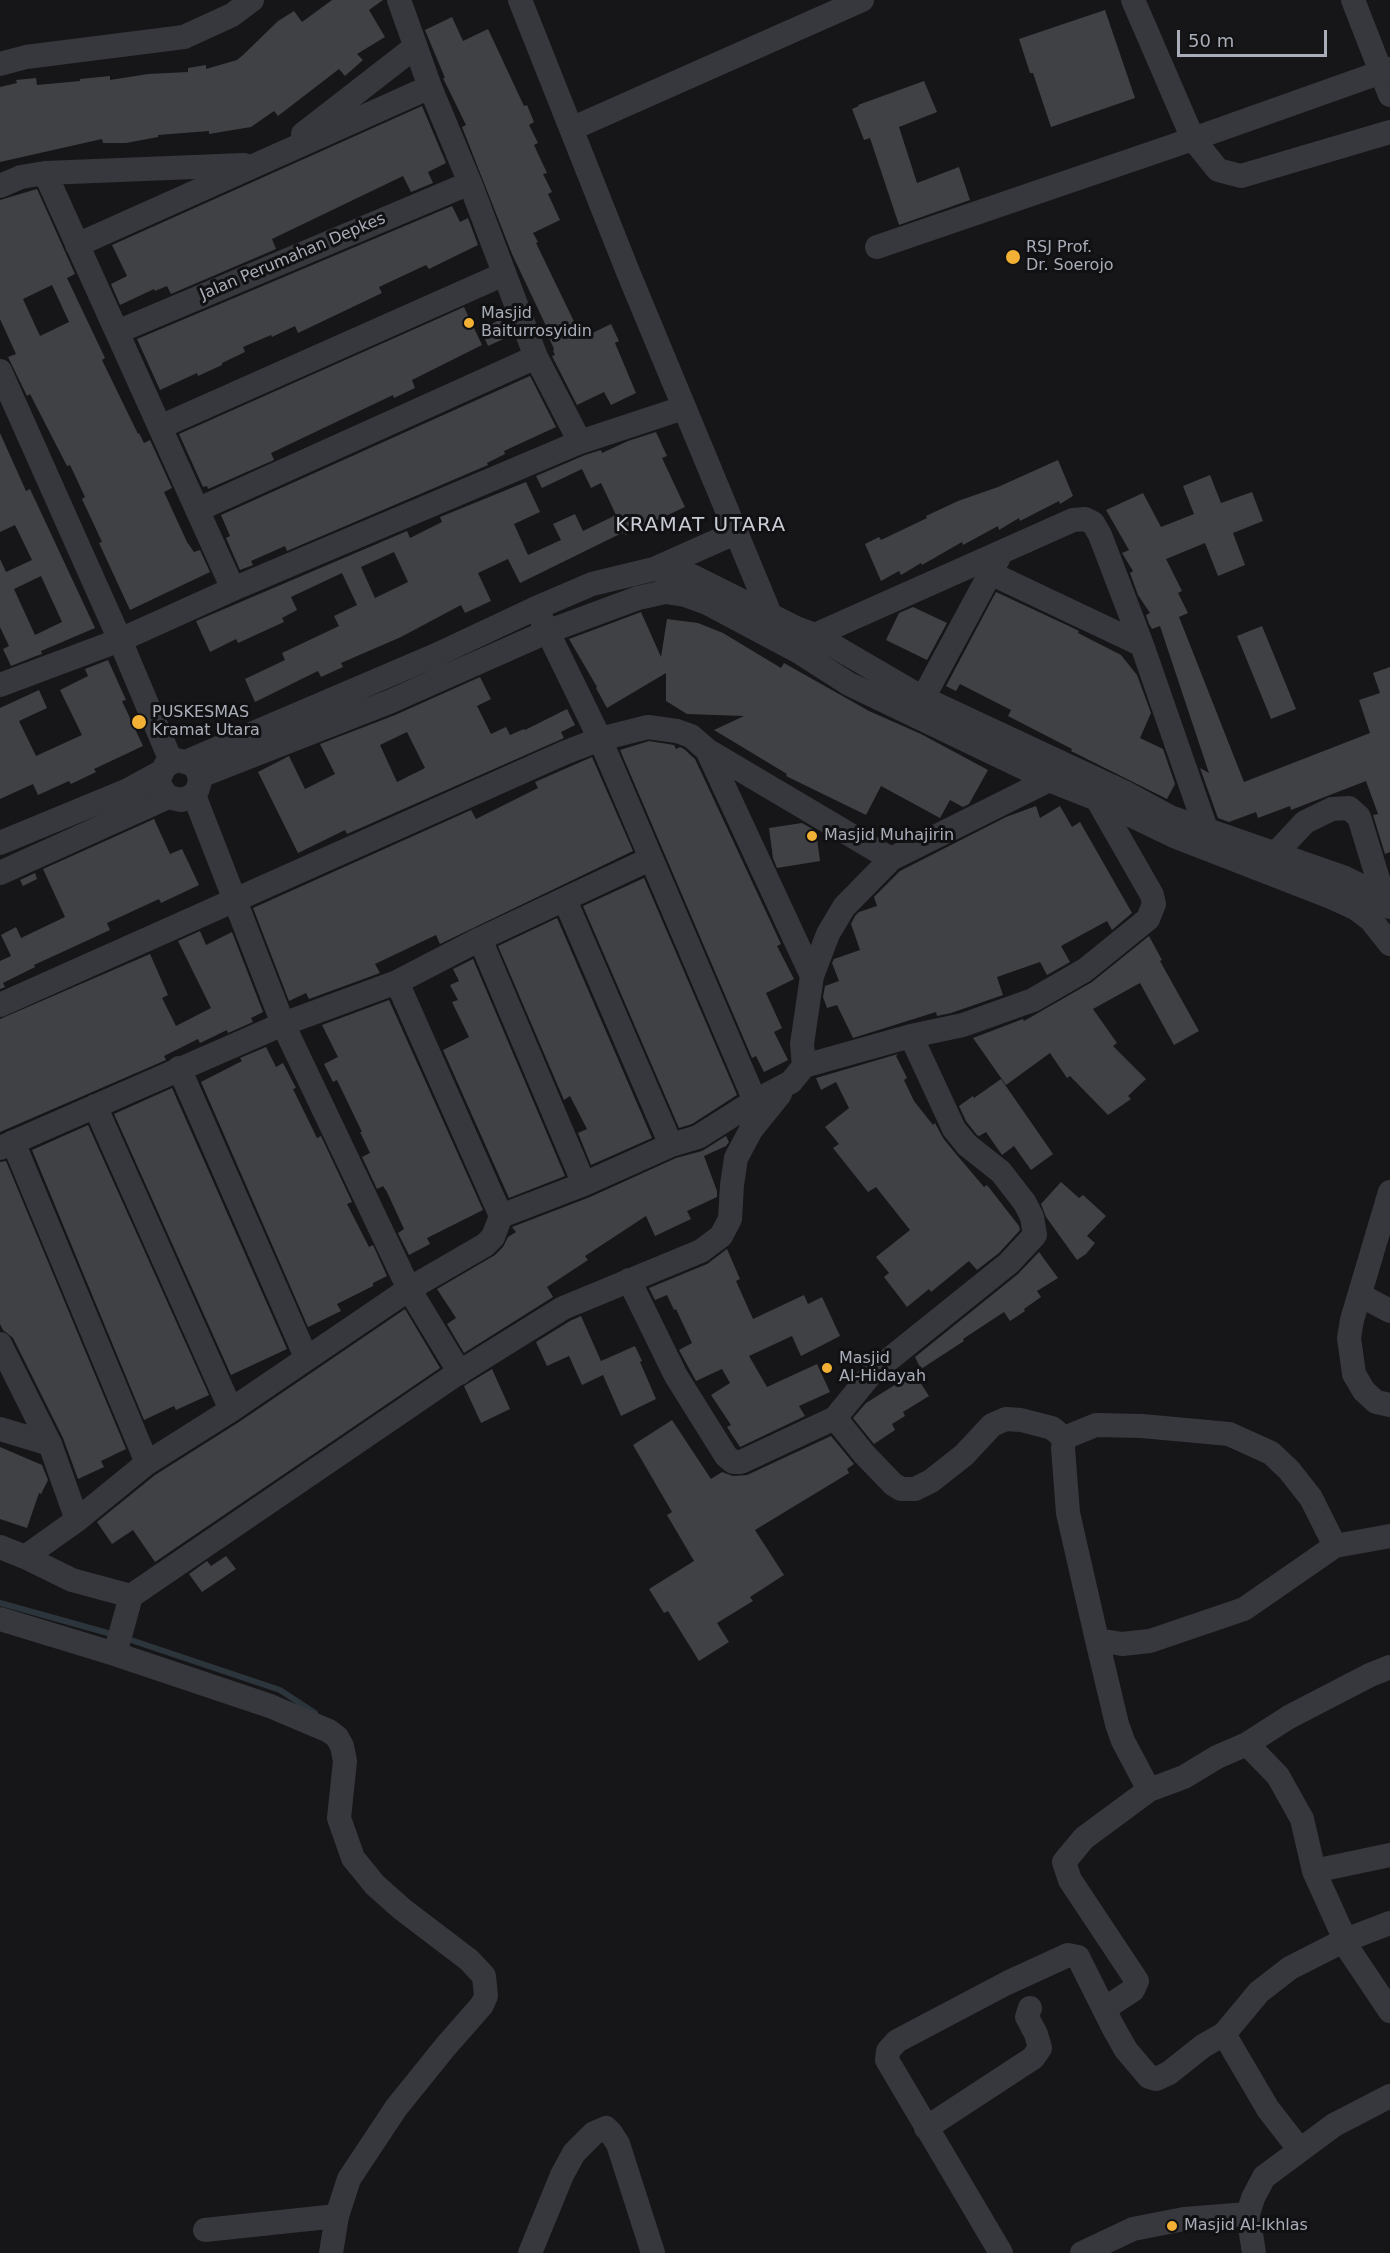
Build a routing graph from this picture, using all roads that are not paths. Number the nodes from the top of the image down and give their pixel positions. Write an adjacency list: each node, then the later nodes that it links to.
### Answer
1 (252, 0): 8 (street)
2 (399, 0): 7 (street)
3 (520, 0): 11 (street)
4 (862, 0): 11 (street)
5 (1133, 0): 13 (street)
6 (1353, 0): 9 (street)
7 (415, 47): 10 (street); 14 (street)
8 (0, 64)
9 (1387, 79): 13 (street)
10 (430, 87): 14 (street); 16 (street)
11 (571, 129): 24 (street)
12 (1390, 132): 13 (street)
13 (1193, 139): 19 (street)
14 (265, 161): 15 (street); 18 (street)
15 (45, 173): 17 (street); 18 (street)
16 (470, 183): 20 (street); 21 (street, Jalan Perumahan Depkes)
17 (0, 186)
18 (77, 245): 21 (street)
19 (877, 247)
20 (504, 274): 22 (street); 25 (street)
21 (117, 332): 25 (street)
22 (536, 357): 26 (street); 27 (street)
23 (0, 371): 36 (street)
24 (683, 408): 26 (street); 28 (street)
25 (160, 427): 27 (street)
26 (580, 442): 32 (street)
27 (197, 510): 32 (street)
28 (737, 531): 30 (street); 34 (street)
29 (1002, 552): 31 (street); 37 (street); 38 (street)
30 (654, 569): 33 (street); 34 (street)
31 (990, 573): 38 (street); 40 (street)
32 (233, 588): 36 (street)
33 (536, 608): 35 (street); 43 (street)
34 (770, 614): 37 (street)
35 (549, 631): 37 (street); 41 (street); 43 (street)
36 (120, 640): 39 (street); 43 (street)
37 (807, 644): 40 (street); 44 (street)
38 (1142, 645): 46 (street)
39 (0, 685)
40 (923, 698): 46 (street)
41 (600, 740): 42 (street); 48 (street); 52 (street)
42 (707, 750): 49 (street); 57 (street)
43 (183, 773): 47 (street); 51 (street); 52 (street)
44 (1049, 780): 45 (street); 49 (street)
45 (1097, 800): 46 (street); 61 (street)
46 (1204, 838): 50 (street)
47 (0, 843)
48 (650, 859): 53 (street); 64 (street)
49 (891, 859): 57 (street)
50 (1271, 863): 54 (street); 54 (street); 56 (street)
51 (0, 873)
52 (234, 899): 59 (street); 60 (street)
53 (565, 900): 55 (street); 67 (street)
54 (1388, 904)
55 (480, 939): 58 (street); 68 (street)
56 (1390, 944)
57 (812, 976): 63 (street)
58 (398, 982): 60 (street); 70 (street)
59 (0, 1005)
60 (283, 1024): 62 (street); 72 (street)
61 (911, 1036): 63 (street); 80 (street)
62 (179, 1068): 65 (street); 76 (street)
63 (798, 1074): 64 (street); 71 (street)
64 (755, 1101): 67 (street)
65 (95, 1106): 66 (street); 79 (street)
66 (7, 1145): 84 (street)
67 (671, 1145): 68 (street)
68 (584, 1184): 70 (street)
69 (1390, 1192): 73 (street)
70 (501, 1216): 72 (street)
71 (629, 1280): 77 (street); 80 (street)
72 (409, 1289): 76 (street); 77 (street)
73 (1360, 1295): 74 (street); 78 (street)
74 (1390, 1311)
75 (0, 1344): 83 (street)
76 (306, 1357): 79 (street)
77 (460, 1373): 90 (street)
78 (1390, 1405)
79 (231, 1410): 84 (street)
80 (835, 1418): 82 (street)
81 (0, 1429): 83 (street)
82 (1058, 1433): 88 (street); 92 (street)
83 (50, 1444): 85 (street)
84 (147, 1463): 85 (street)
85 (77, 1520): 89 (street)
86 (1390, 1536): 88 (street)
87 (0, 1546): 89 (street)
88 (1335, 1546): 92 (street)
89 (25, 1557): 90 (street)
90 (128, 1606): 93 (street)
91 (0, 1619): 93 (street)
92 (1097, 1640): 96 (street)
93 (116, 1654): 109 (street)
94 (1390, 1667): 95 (street)
95 (1247, 1744): 96 (street); 98 (street)
96 (1149, 1790): 102 (street)
97 (1390, 1855): 98 (street)
98 (1314, 1871): 100 (street)
99 (1390, 1923): 100 (street)
100 (1342, 1941): 103 (street); 104 (street)
101 (1030, 2008): 106 (street)
102 (1104, 2009): 104 (street); 106 (street)
103 (1390, 2011)
104 (1224, 2034): 107 (street)
105 (1390, 2096): 107 (street)
106 (926, 2128): 114 (street)
107 (1300, 2150): 108 (street)
108 (1248, 2214): 115 (street); 116 (street)
109 (337, 2217): 110 (street); 111 (street)
110 (205, 2230)
111 (331, 2253)
112 (530, 2253): 113 (street)
113 (653, 2253)
114 (1001, 2253)
115 (1082, 2253)
116 (1254, 2253)

